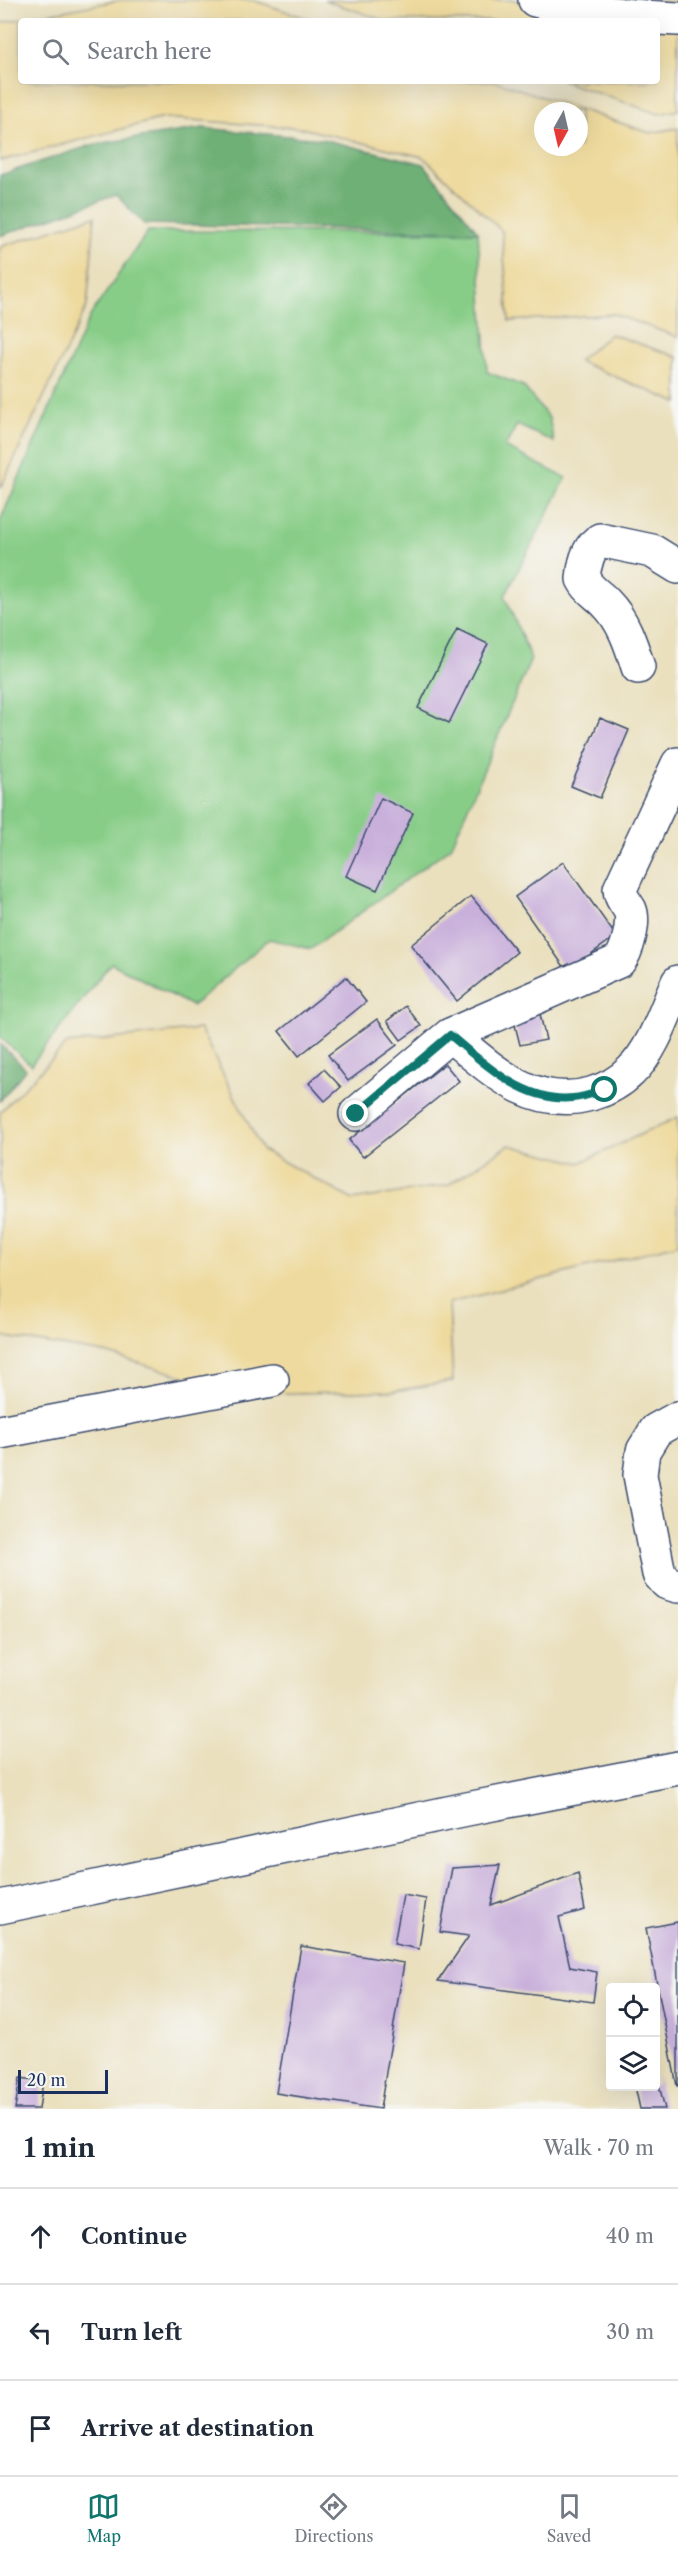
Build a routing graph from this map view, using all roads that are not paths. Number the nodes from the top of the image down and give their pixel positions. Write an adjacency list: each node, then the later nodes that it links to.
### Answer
1 (536, 0): 2 (street)
2 (678, 19)
3 (678, 567): 4 (street)
4 (638, 667)
5 (678, 764): 7 (street)
6 (678, 982): 7 (street)
7 (450, 1035): 8 (street)
8 (356, 1114)
9 (272, 1380): 11 (street)
10 (678, 1418): 12 (street)
11 (0, 1432)
12 (678, 1586)
13 (678, 1768): 14 (street)
14 (0, 1907)

